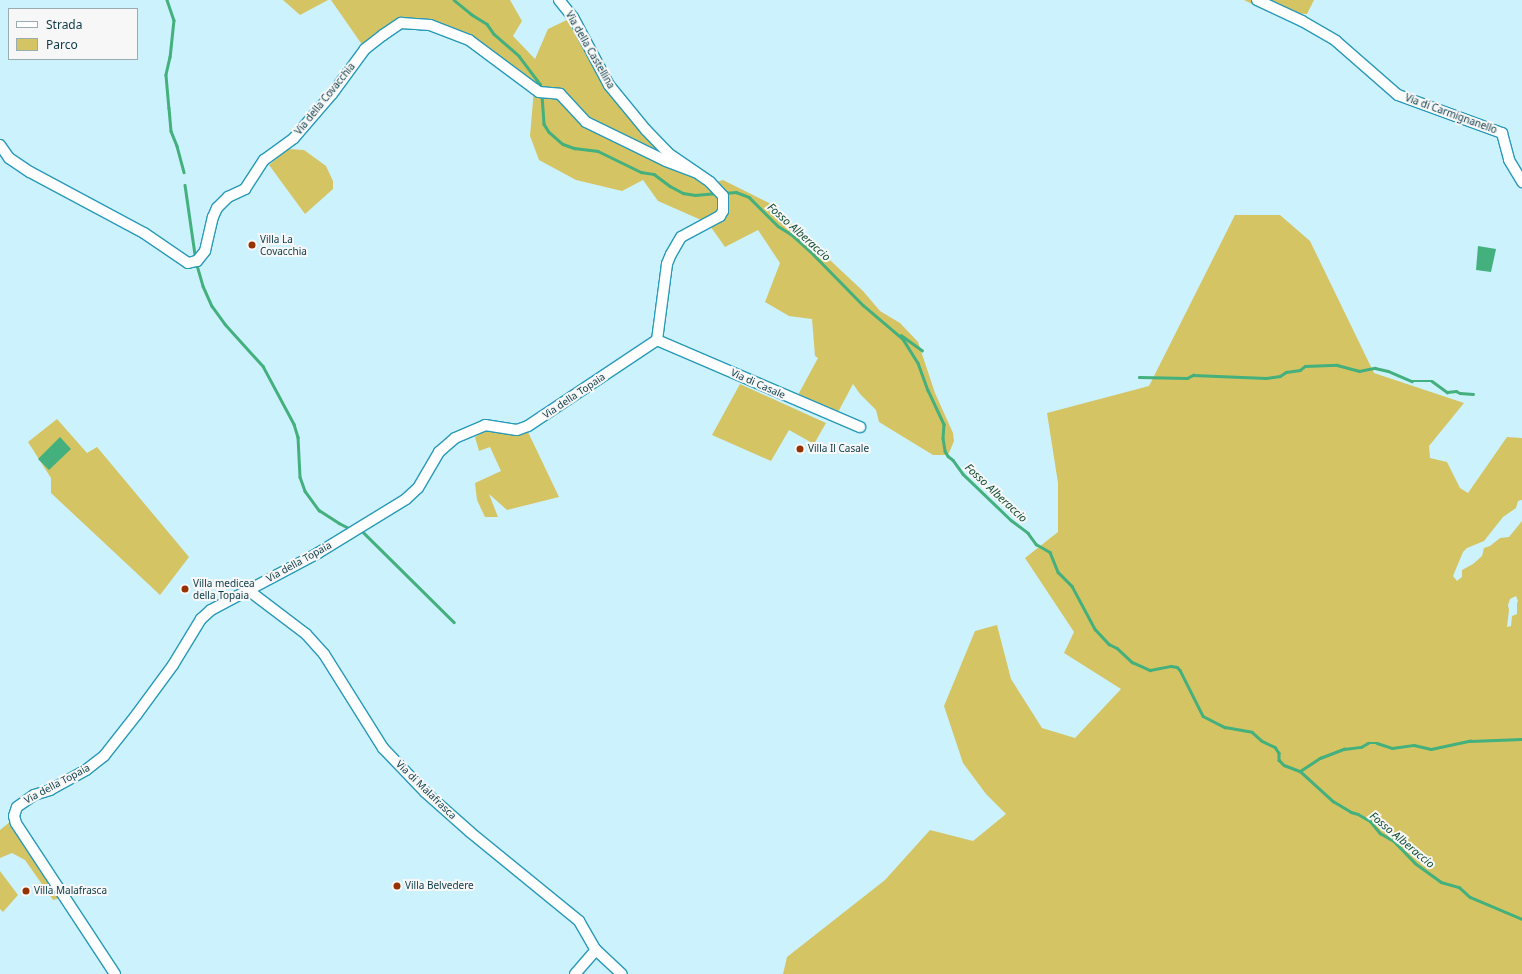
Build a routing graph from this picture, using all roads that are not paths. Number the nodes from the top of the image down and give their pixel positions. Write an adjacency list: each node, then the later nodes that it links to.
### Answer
1 (559, 0): 4 (street, Via della Castellina)
2 (1257, 0): 5 (street, Via di Carmignanello)
3 (0, 144): 4 (street, Via della Covacchia)
4 (695, 172): 6 (street, Via della Castellina)
5 (1522, 182)
6 (657, 340): 7 (street, Via di Casale); 8 (street, Via della Topaia)
7 (860, 427)
8 (248, 590): 9 (street, Via di Malafrasca); 10 (street, Via della Topaia)
9 (596, 950): 11 (street); 12 (street, Via di Malafrasca)
10 (115, 974)
11 (575, 974)
12 (622, 974)

